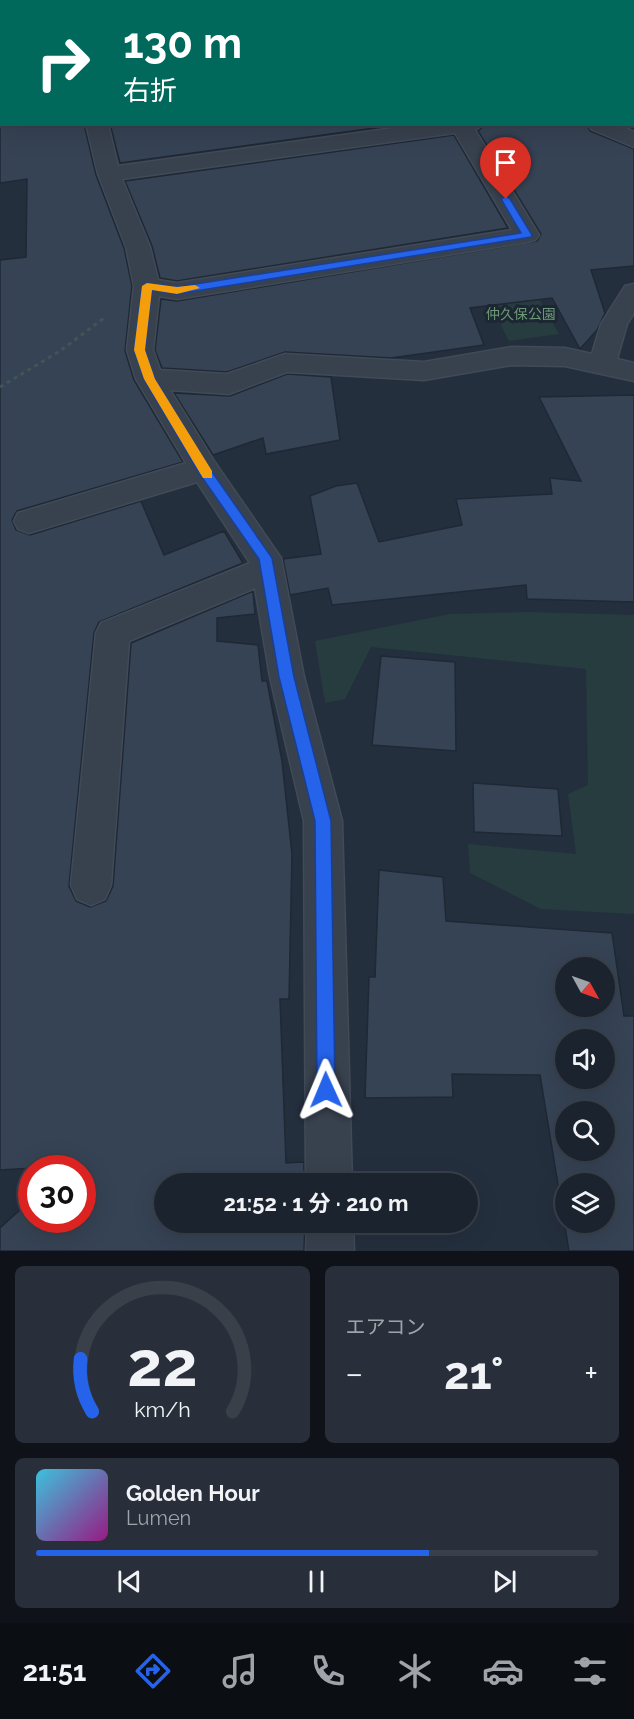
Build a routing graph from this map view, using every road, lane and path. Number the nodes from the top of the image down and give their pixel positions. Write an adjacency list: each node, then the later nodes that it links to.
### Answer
1 (97, 126): 6 (street)
2 (468, 126): 4 (street); 7 (street)
3 (603, 126): 5 (street)
4 (437, 128): 6 (street)
5 (634, 140)
6 (109, 174): 7 (street)
7 (147, 286): 11 (street); 12 (path)
8 (634, 292): 9 (street)
9 (602, 365): 10 (street); 11 (street)
10 (634, 372)
11 (150, 379): 13 (street)
12 (0, 387)
13 (204, 469): 14 (street); 15 (street)
14 (29, 521)
15 (268, 569): 16 (street); 17 (street)
16 (91, 885)
17 (329, 1173)
18 (330, 1233): 19 (street)
19 (330, 1251)

